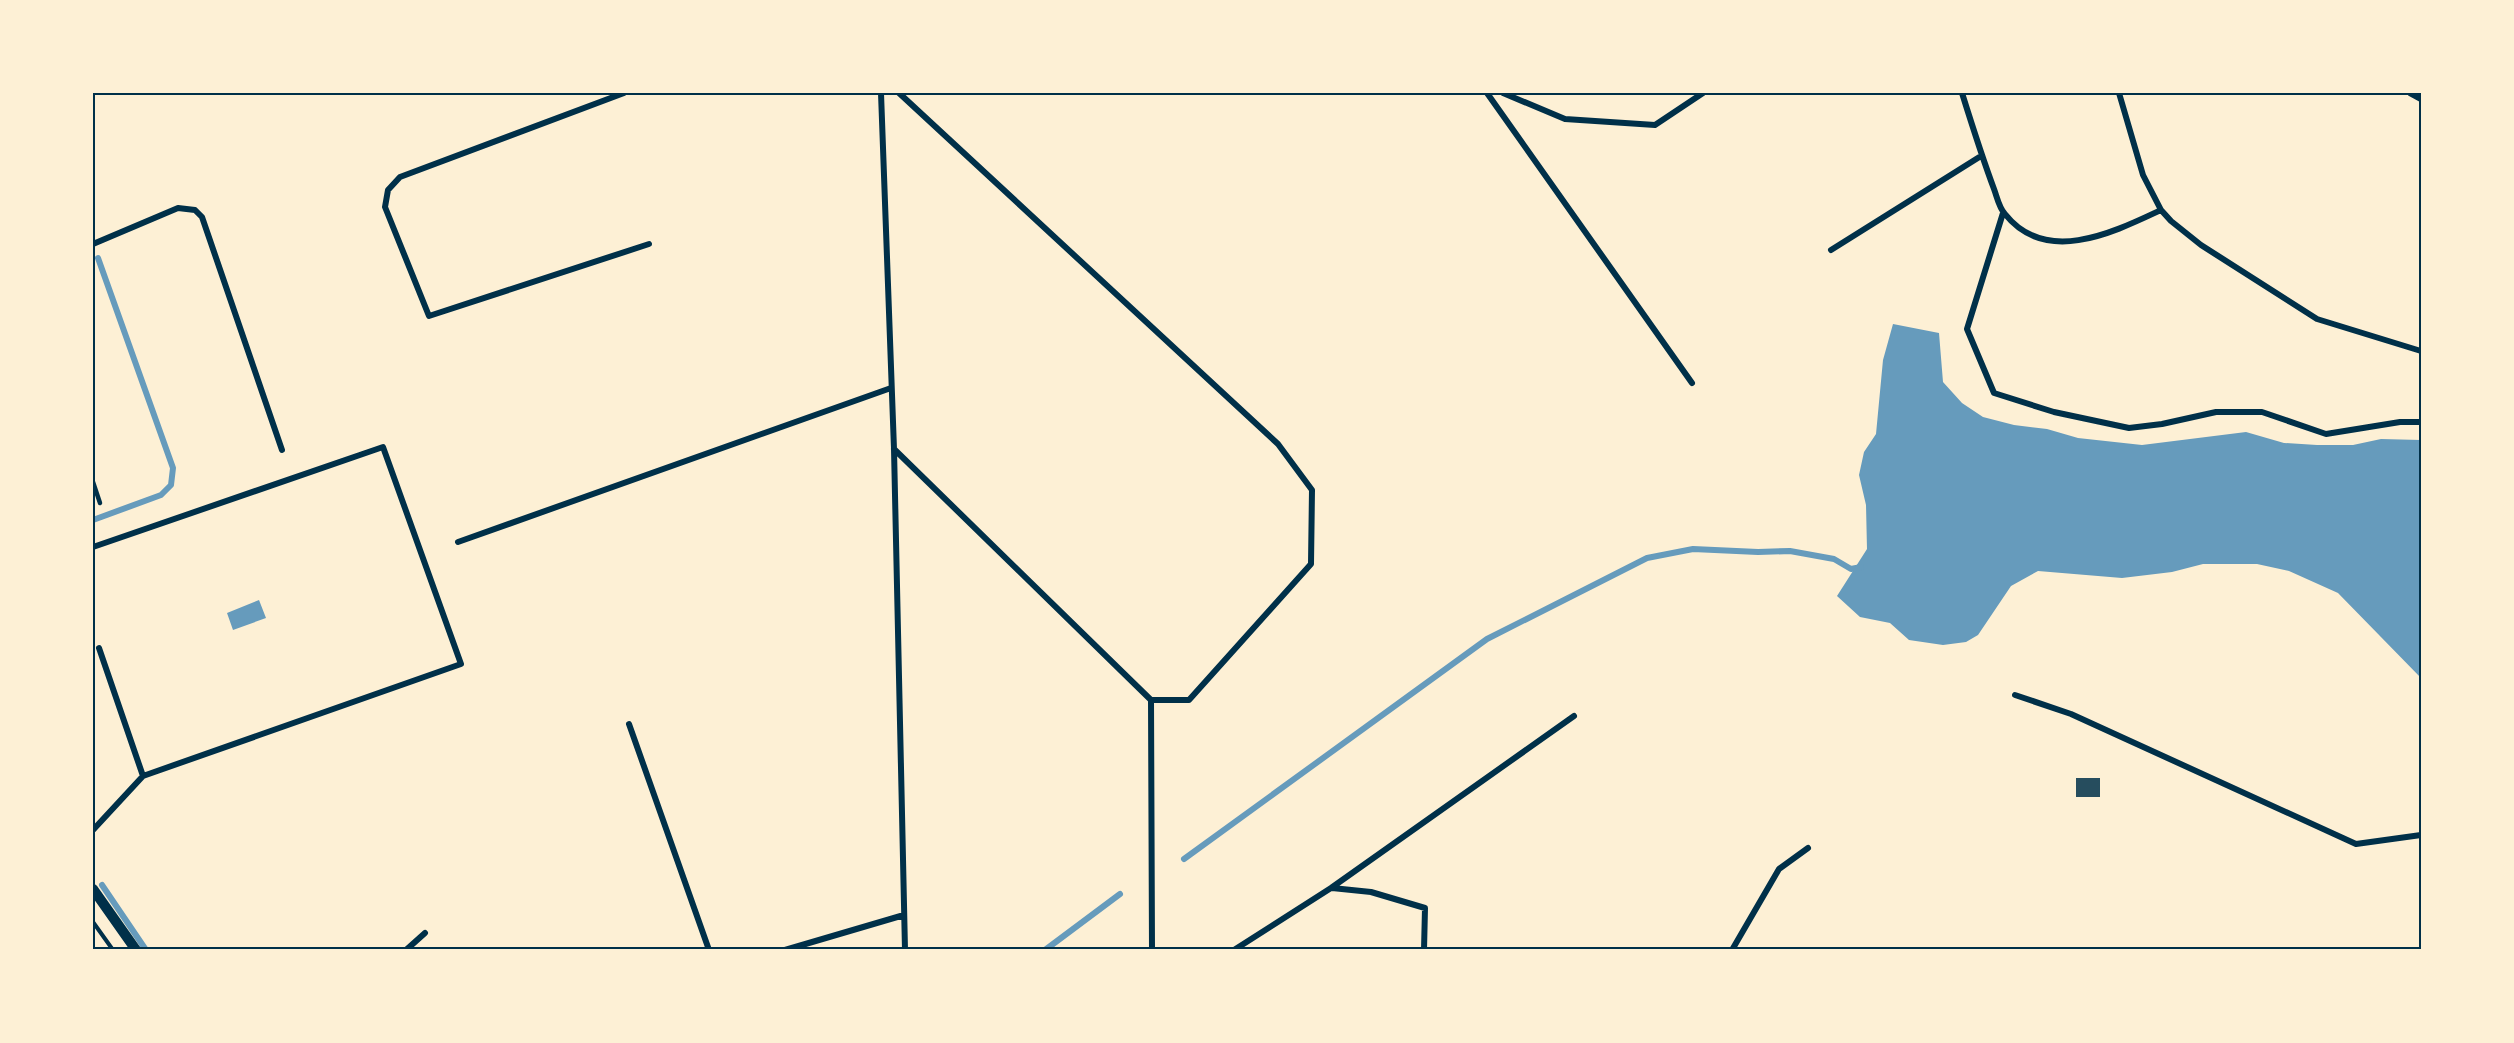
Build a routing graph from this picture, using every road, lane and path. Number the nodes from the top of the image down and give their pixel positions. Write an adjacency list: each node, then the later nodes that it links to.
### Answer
1 (624, 93): 14 (street)
2 (881, 93): 19 (street)
3 (899, 93): 29 (street)
4 (1487, 93): 18 (street)
5 (1503, 93): 6 (street)
6 (1703, 93)
7 (1962, 93): 11 (street)
8 (2119, 93): 12 (street)
9 (2410, 93): 10 (street)
10 (2421, 99)
11 (1981, 156): 13 (street); 16 (street)
12 (2162, 210): 13 (street); 17 (street)
13 (2003, 213): 20 (street)
14 (649, 243)
15 (93, 244): 22 (street)
16 (1831, 250)
17 (2421, 351)
18 (1692, 383)
19 (891, 388): 21 (street); 25 (street)
20 (2421, 422)
21 (894, 449): 29 (street); 38 (street)
22 (282, 450)
23 (93, 482): 24 (lane)
24 (100, 503)
25 (458, 542)
26 (93, 547): 32 (street)
27 (99, 648): 32 (street)
28 (2015, 695): 34 (street)
29 (1151, 700): 47 (street)
30 (1574, 716): 36 (street)
31 (629, 724): 44 (street)
32 (143, 776): 33 (street)
33 (93, 830)
34 (2421, 836)
35 (1808, 848): 50 (street)
36 (1331, 888): 48 (street); 49 (street)
37 (93, 889): 42 (street)
38 (904, 915): 45 (street); 46 (street)
39 (93, 922): 41 (path)
40 (425, 933): 43 (street)
41 (112, 950)
42 (136, 950)
43 (406, 950)
44 (709, 950)
45 (785, 950)
46 (905, 950)
47 (1152, 950)
48 (1234, 950)
49 (1424, 950)
50 (1732, 950)

